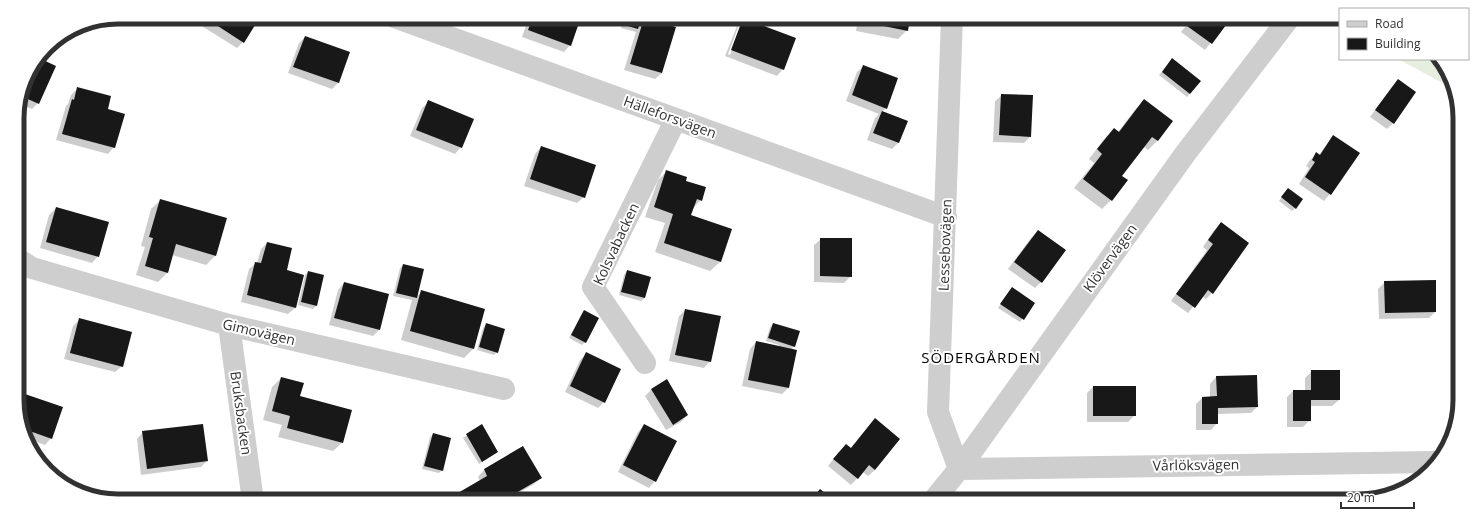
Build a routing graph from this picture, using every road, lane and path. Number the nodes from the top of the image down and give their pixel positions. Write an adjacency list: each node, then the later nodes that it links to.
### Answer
1 (413, 24): 4 (street, Hälleforsvägen)
2 (952, 24): 5 (street, Lessebovägen)
3 (1285, 24): 11 (street, Klövervägen)
4 (676, 119): 5 (street, Hälleforsvägen); 8 (street, Kolsvabacken)
5 (946, 218): 11 (street, Lessebovägen)
6 (24, 263): 7 (street, Gimovägen)
7 (229, 326): 9 (street, Gimovägen); 12 (street, Bruksbacken)
8 (645, 363)
9 (504, 389)
10 (1429, 462): 11 (street, Vårlöksvägen)
11 (959, 469): 13 (street, Klövervägen)
12 (252, 494)
13 (939, 494)

